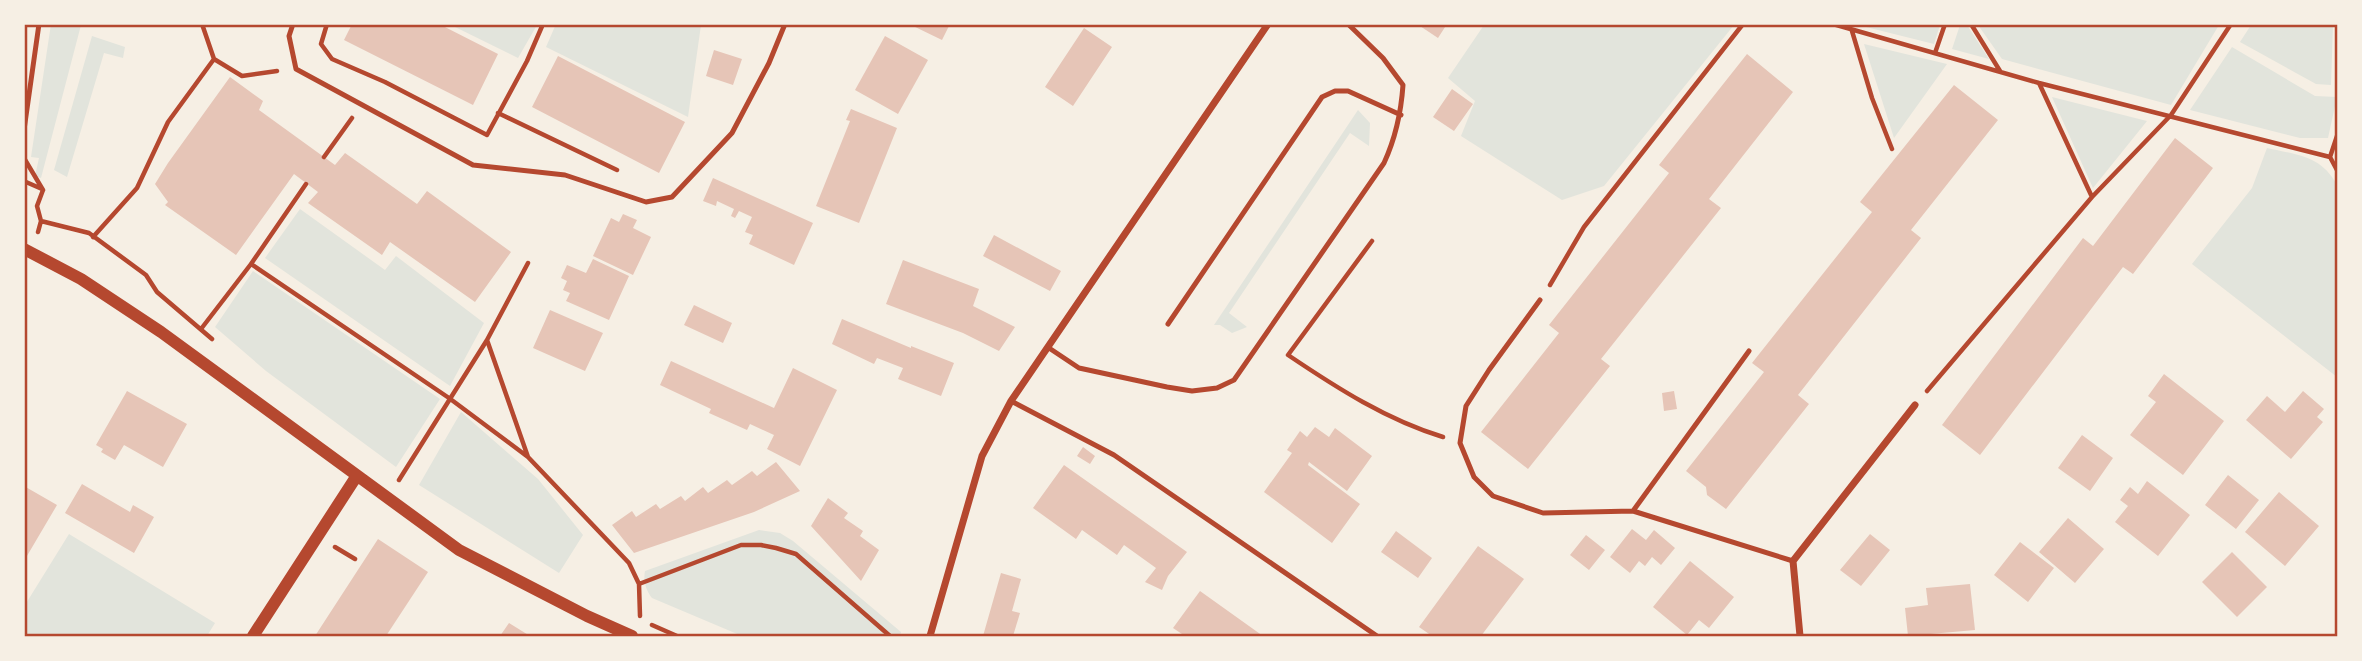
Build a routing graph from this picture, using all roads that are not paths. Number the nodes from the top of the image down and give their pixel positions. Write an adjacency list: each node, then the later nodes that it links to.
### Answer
1 (39, 24): 7 (lane)
2 (293, 24): 3 (lane)
3 (785, 24)
4 (1268, 24): 11 (street)
5 (1348, 24): 6 (lane)
6 (1401, 115): 10 (lane); 11 (lane)
7 (24, 130)
8 (24, 249): 15 (street)
9 (1540, 300): 16 (lane)
10 (1168, 324)
11 (1049, 348): 13 (street)
12 (1749, 351): 16 (lane)
13 (1011, 401): 20 (street); 21 (lane)
14 (1915, 405): 17 (street)
15 (356, 477): 18 (street); 19 (street)
16 (1633, 511): 17 (lane)
17 (1793, 561): 22 (street)
18 (253, 636)
19 (632, 636)
20 (930, 636)
21 (1377, 636)
22 (1800, 636)

